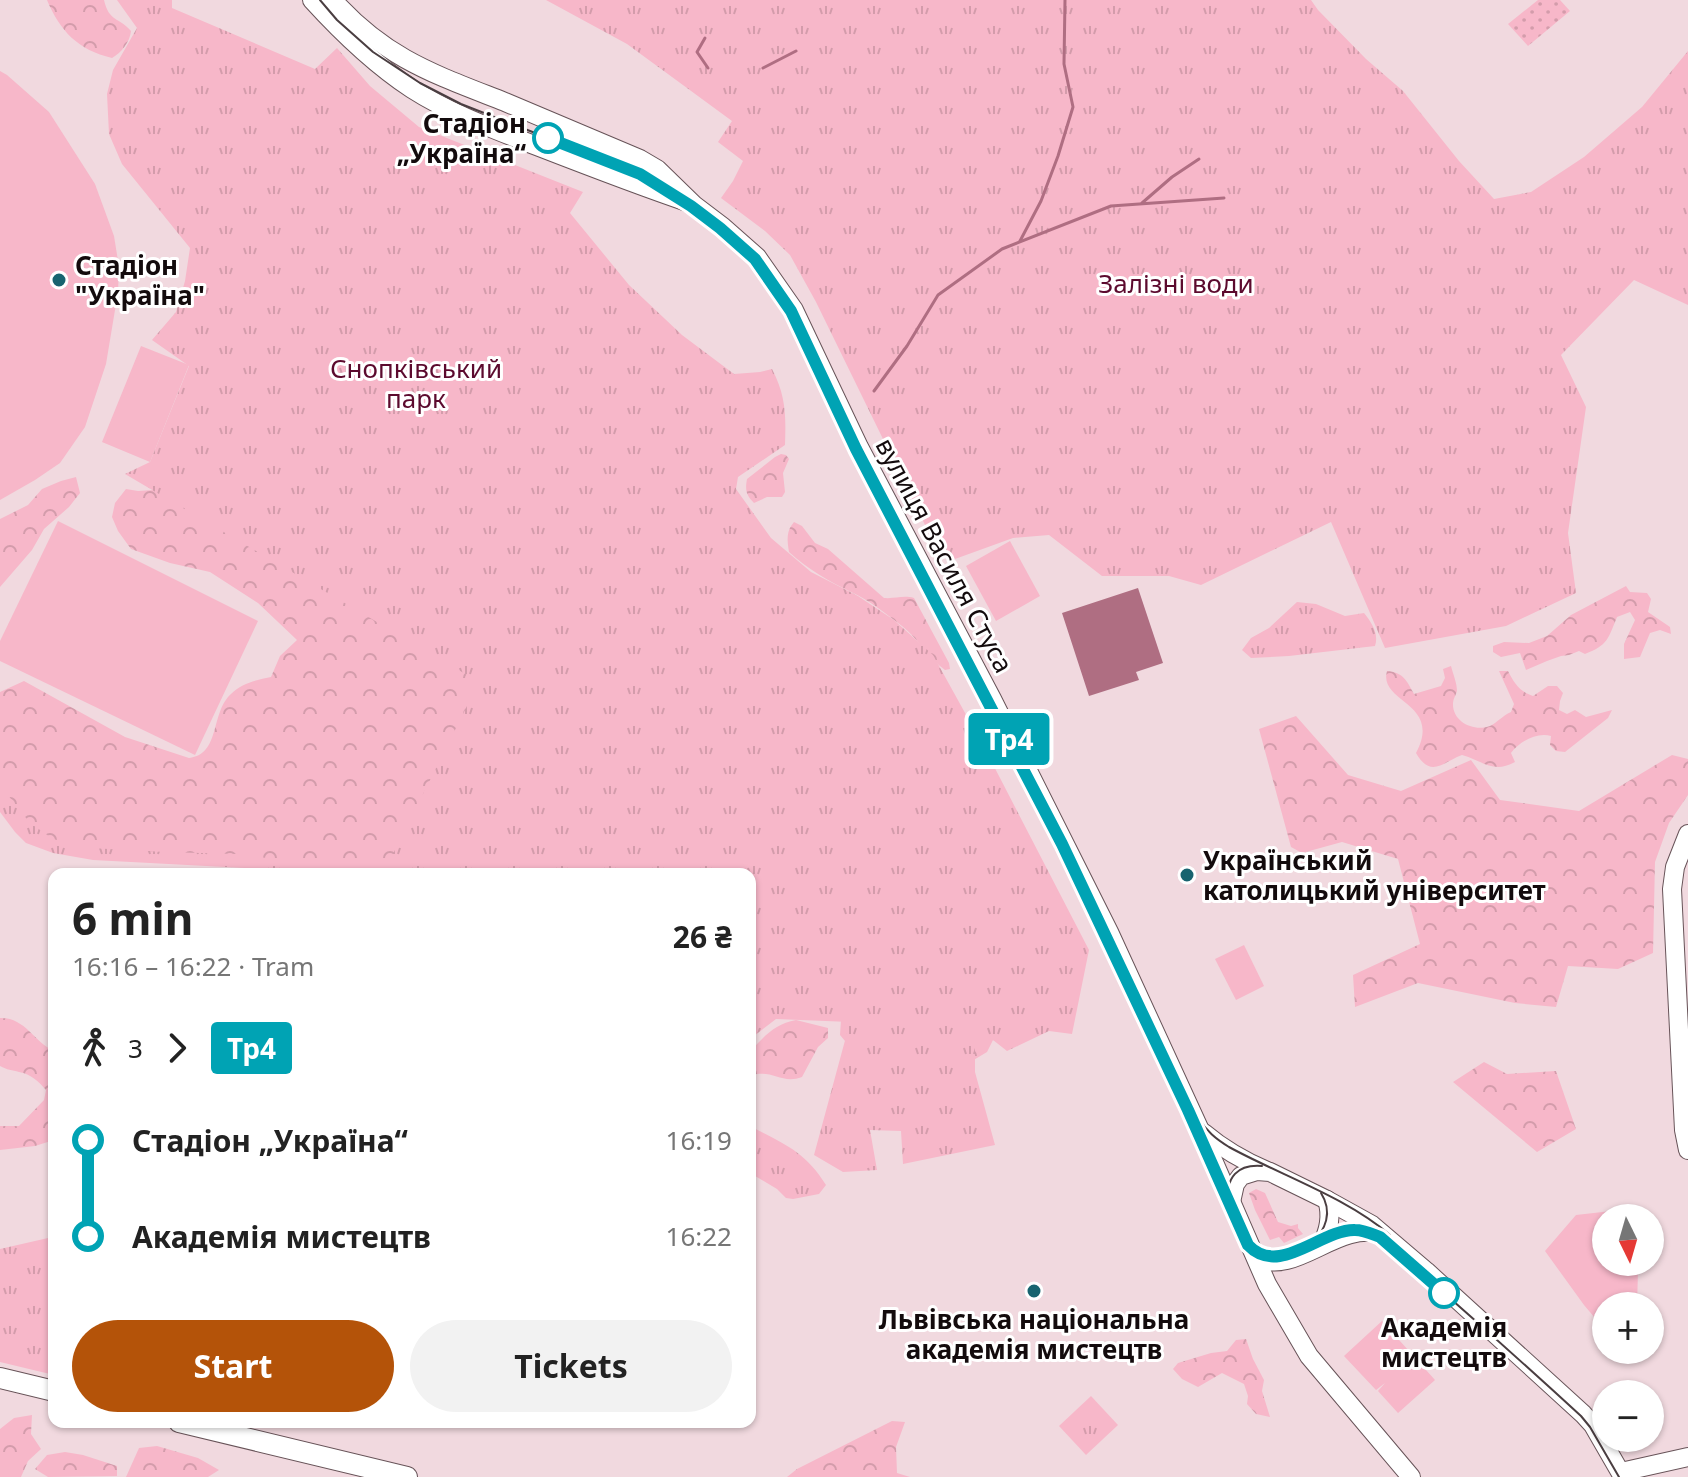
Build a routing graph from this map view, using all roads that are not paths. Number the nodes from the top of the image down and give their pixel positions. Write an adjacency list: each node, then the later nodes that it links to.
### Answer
1 (312, 0): 3 (main road, вулиця Василя Стуса)
2 (333, 0): 3 (main road, вулиця Василя Стуса)
3 (694, 205): 5 (main road, вулиця Василя Стуса)
4 (1688, 834): 6 (main road)
5 (1199, 1128): 7 (main road); 9 (main road, вулиця Василя Стуса)
6 (1688, 1150)
7 (1270, 1172): 8 (main road); 9 (main road)
8 (1327, 1200): 10 (main road); 11 (main road)
9 (1231, 1202): 12 (main road)
10 (1385, 1235): 11 (main road); 17 (main road)
11 (1321, 1245): 12 (main road)
12 (1256, 1257): 19 (main road)
13 (0, 1378): 14 (main road)
14 (48, 1390)
15 (204, 1428): 18 (main road)
16 (1688, 1457): 17 (main road)
17 (1622, 1475)
18 (407, 1477)
19 (1411, 1477)

